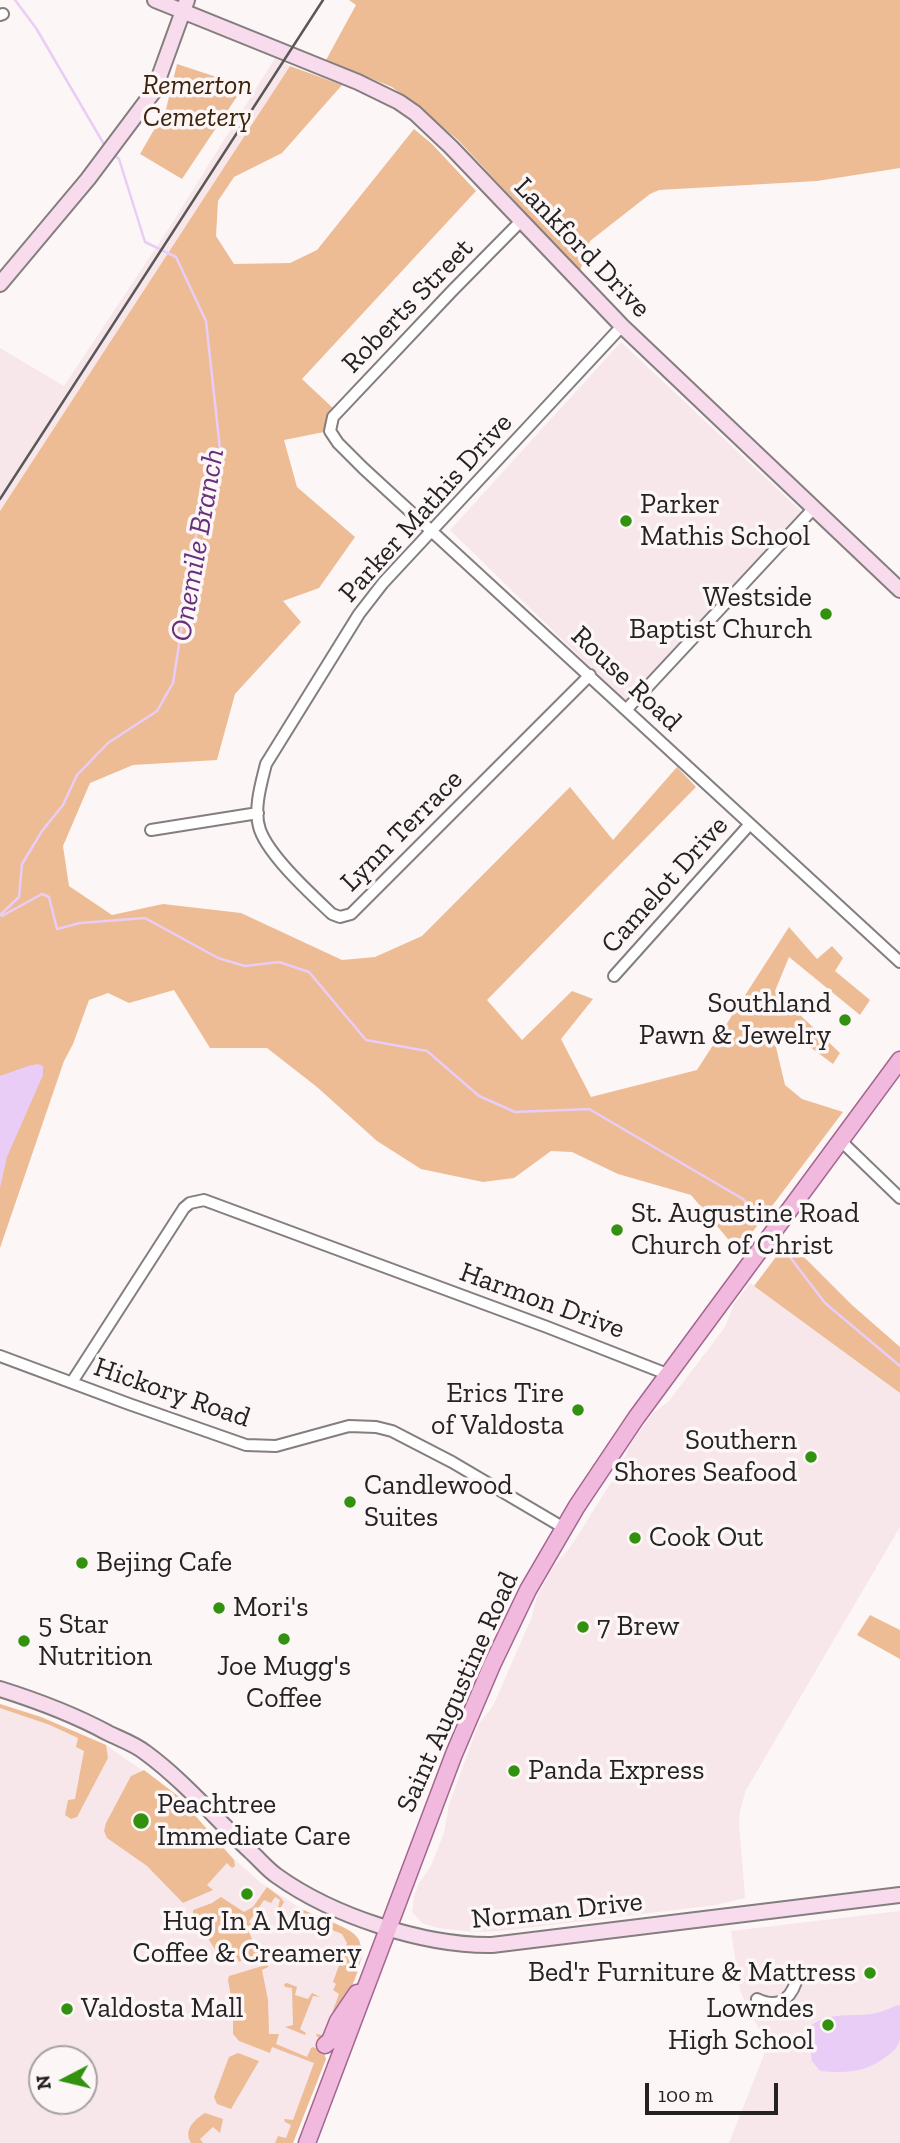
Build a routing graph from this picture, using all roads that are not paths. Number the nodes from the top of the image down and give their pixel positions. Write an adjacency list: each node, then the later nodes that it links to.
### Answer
1 (155, 0): 2 (street, Lankford Drive)
2 (185, 6): 3 (street, Lankford Drive); 4 (street)
3 (521, 221): 5 (street, Lankford Drive); 6 (street, Roberts Street)
4 (0, 285)
5 (622, 326): 7 (street, Lankford Drive); 8 (street, Parker Mathis Drive)
6 (331, 423): 8 (street, Rouse Road)
7 (813, 509): 9 (street, Lankford Drive); 11 (street)
8 (432, 530): 10 (street, Rouse Road); 12 (street, Parker Mathis Drive)
9 (900, 590)
10 (590, 675): 11 (street, Rouse Road); 12 (street, Lynn Terrace)
11 (626, 710): 13 (street, Rouse Road)
12 (258, 813): 14 (street)
13 (750, 824): 15 (street, Rouse Road); 16 (street, Camelot Drive)
14 (151, 830)
15 (900, 962)
16 (614, 976)
17 (900, 1060): 18 (main road, Saint Augustine Road)
18 (840, 1140): 19 (street); 22 (main road, Saint Augustine Road)
19 (900, 1198)
20 (399, 1272): 22 (street, Harmon Drive); 23 (street, Hickory Road)
21 (0, 1356): 23 (street, Hickory Road)
22 (667, 1374): 24 (main road, Saint Augustine Road)
23 (72, 1382): 24 (street, Hickory Road)
24 (564, 1528): 27 (main road, Saint Augustine Road)
25 (0, 1689): 27 (street, Norman Drive)
26 (900, 1895): 27 (street, Norman Drive)
27 (388, 1928): 28 (main road, Saint Augustine Road)
28 (372, 1971): 31 (main road); 32 (main road, Saint Augustine Road)
29 (796, 1982): 30 (street)
30 (757, 1999)
31 (324, 2045)
32 (307, 2143)

